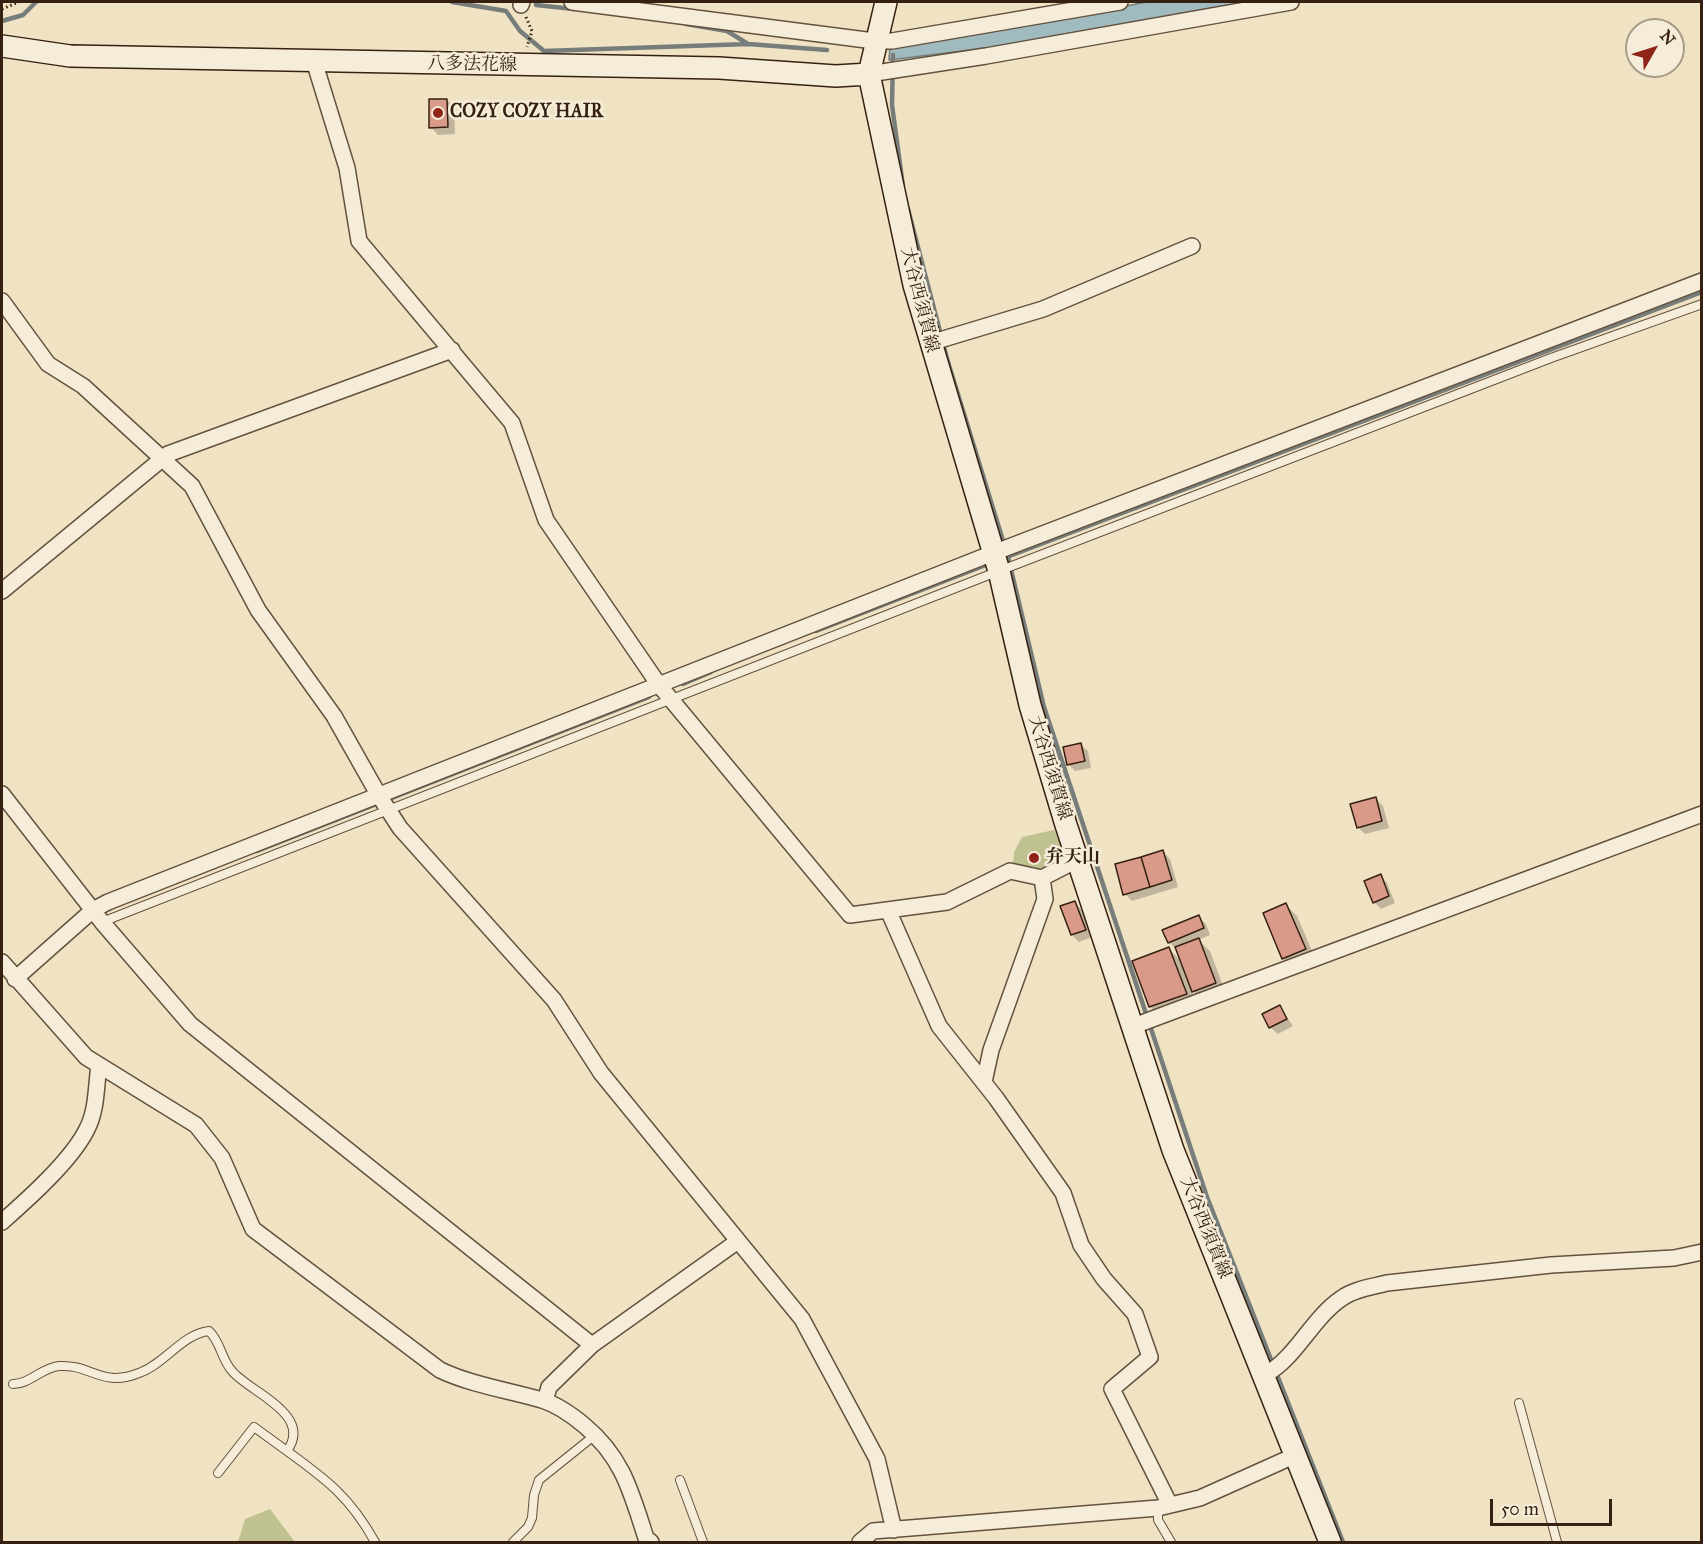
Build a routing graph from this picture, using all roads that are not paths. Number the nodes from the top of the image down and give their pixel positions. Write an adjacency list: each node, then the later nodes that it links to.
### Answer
1 (572, 2): 5 (street)
2 (886, 2): 5 (main road)
3 (1120, 2): 5 (street)
4 (1290, 2): 8 (street)
5 (874, 41): 8 (main road)
6 (2, 46): 7 (main road, 八多法花線)
7 (314, 61): 8 (main road, 八多法花線); 14 (street)
8 (869, 74): 13 (main road, 大谷西須賀線)
9 (1192, 246): 13 (street)
10 (1701, 282): 16 (street)
11 (2, 301): 15 (street)
12 (1701, 304): 16 (lane)
13 (930, 343): 16 (main road, 大谷西須賀線)
14 (452, 350): 15 (street); 18 (street)
15 (161, 458): 17 (street); 21 (street)
16 (996, 562): 18 (street); 19 (lane); 23 (main road, 大谷西須賀線)
17 (2, 591)
18 (659, 685): 19 (street); 21 (street)
19 (672, 699): 21 (lane); 25 (street)
20 (2, 794): 26 (street)
21 (383, 802): 26 (street); 33 (street)
22 (1701, 814): 29 (street)
23 (1077, 860): 24 (street); 29 (main road, 大谷西須賀線)
24 (1042, 878): 25 (street); 31 (street)
25 (888, 910): 31 (street)
26 (97, 916): 28 (street); 35 (street)
27 (2, 962): 28 (street)
28 (15, 979): 30 (street)
29 (1131, 1027): 36 (main road, 大谷西須賀線)
30 (99, 1065): 32 (street); 38 (street)
31 (984, 1082): 45 (street)
32 (2, 1222)
33 (738, 1241): 35 (street); 46 (street)
34 (1701, 1252): 36 (street)
35 (592, 1345): 38 (street)
36 (1265, 1375): 42 (main road, 大谷西須賀線)
37 (13, 1384): 41 (lane)
38 (545, 1401): 40 (street)
39 (1519, 1403): 55 (lane)
40 (595, 1435): 49 (lane); 50 (street)
41 (287, 1451): 43 (lane); 48 (lane)
42 (1296, 1455): 45 (street); 54 (main road, 大谷西須賀線)
43 (218, 1473)
44 (680, 1480): 51 (lane)
45 (1164, 1506): 47 (street); 53 (lane)
46 (894, 1530): 47 (street); 52 (street)
47 (917, 1535)
48 (375, 1542)
49 (513, 1542)
50 (651, 1542)
51 (703, 1542)
52 (860, 1542)
53 (1172, 1542)
54 (1330, 1542)
55 (1557, 1542)

